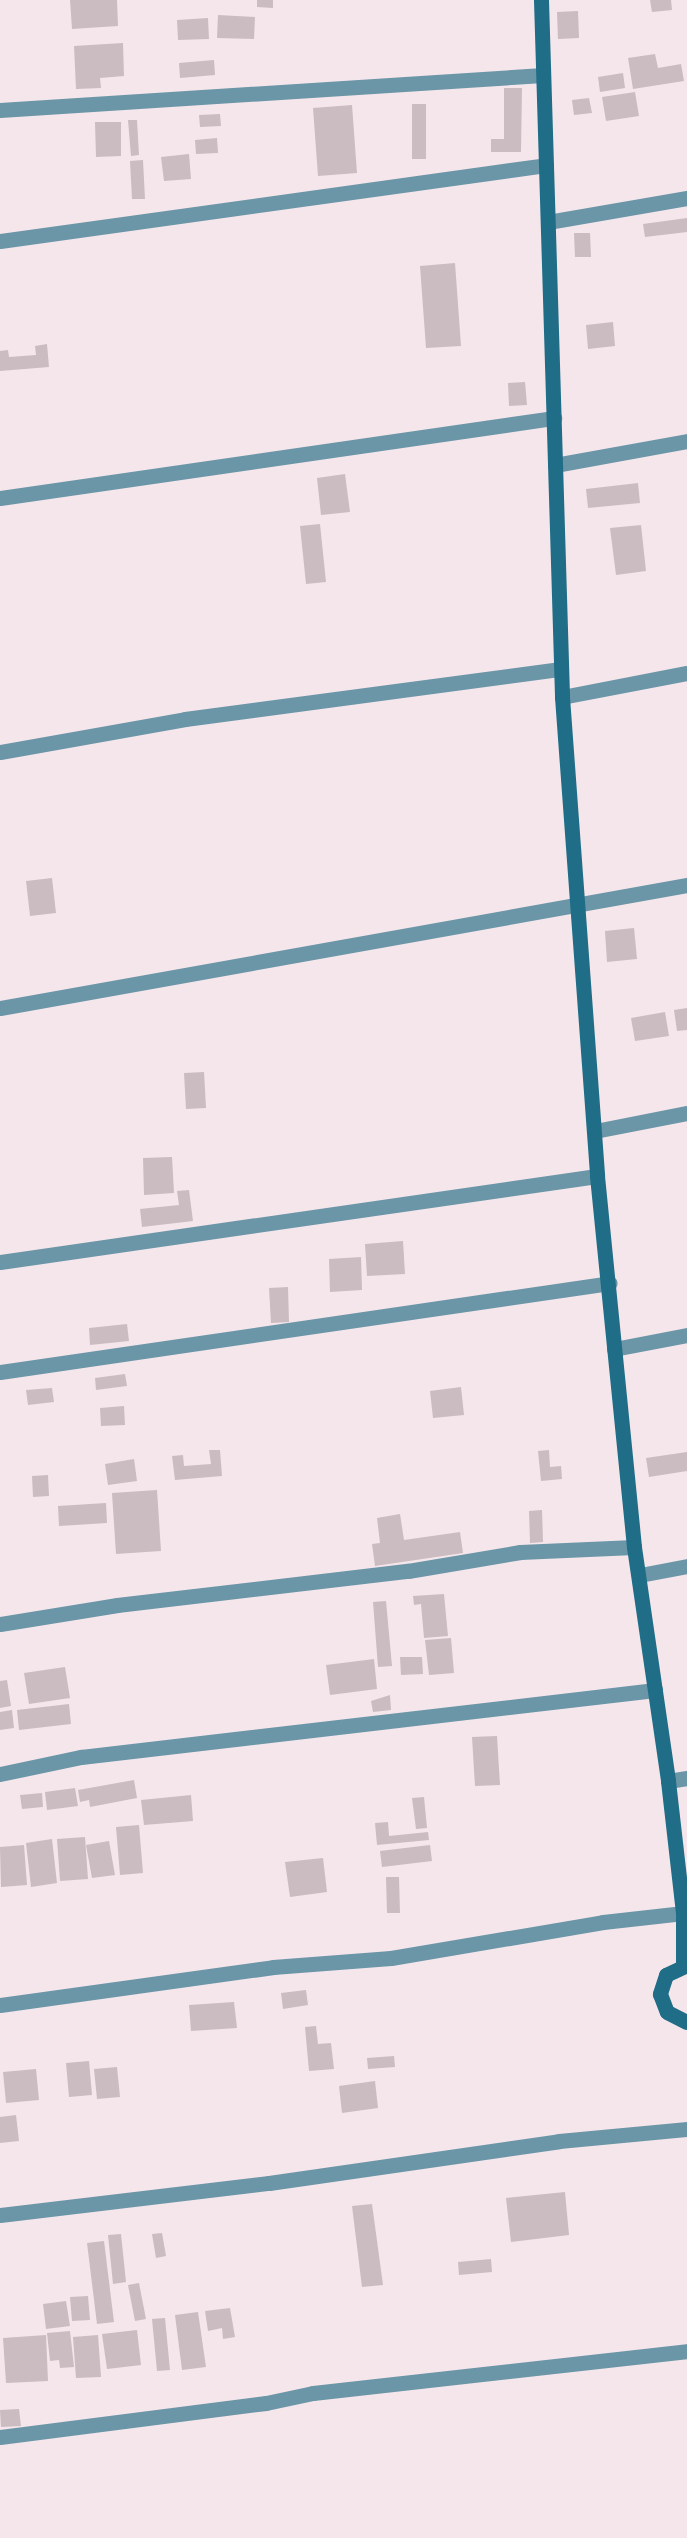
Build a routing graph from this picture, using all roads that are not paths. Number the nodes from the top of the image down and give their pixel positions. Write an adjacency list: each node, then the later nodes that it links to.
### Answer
1 (541, 0): 2 (main road)
2 (543, 75): 3 (street); 4 (main road)
3 (0, 110)
4 (546, 165): 6 (main road); 7 (street)
5 (687, 198): 6 (street)
6 (548, 222): 8 (main road)
7 (0, 241)
8 (554, 418): 10 (main road); 11 (street)
9 (687, 441): 10 (street)
10 (555, 465): 12 (main road)
11 (0, 498)
12 (561, 669): 14 (main road); 15 (street)
13 (687, 673): 14 (street)
14 (562, 697): 17 (main road)
15 (0, 752)
16 (687, 885): 17 (street)
17 (578, 905): 18 (street); 20 (main road)
18 (0, 1008)
19 (687, 1113): 20 (street)
20 (595, 1131): 21 (main road)
21 (597, 1176): 22 (street); 23 (main road)
22 (0, 1263)
23 (610, 1283): 25 (main road); 26 (street)
24 (687, 1335): 25 (street)
25 (614, 1349): 27 (main road)
26 (0, 1372)
27 (634, 1547): 29 (main road); 30 (street)
28 (687, 1566): 29 (street)
29 (640, 1575): 31 (main road)
30 (0, 1624)
31 (655, 1690): 32 (street); 34 (main road)
32 (0, 1774)
33 (687, 1778): 34 (street)
34 (668, 1781): 35 (main road)
35 (682, 1913): 36 (main road); 37 (street)
36 (685, 1965): 38 (main road)
37 (0, 2005)
38 (687, 2022)
39 (687, 2129): 40 (street)
40 (0, 2215)
41 (687, 2351): 42 (street)
42 (0, 2437)

